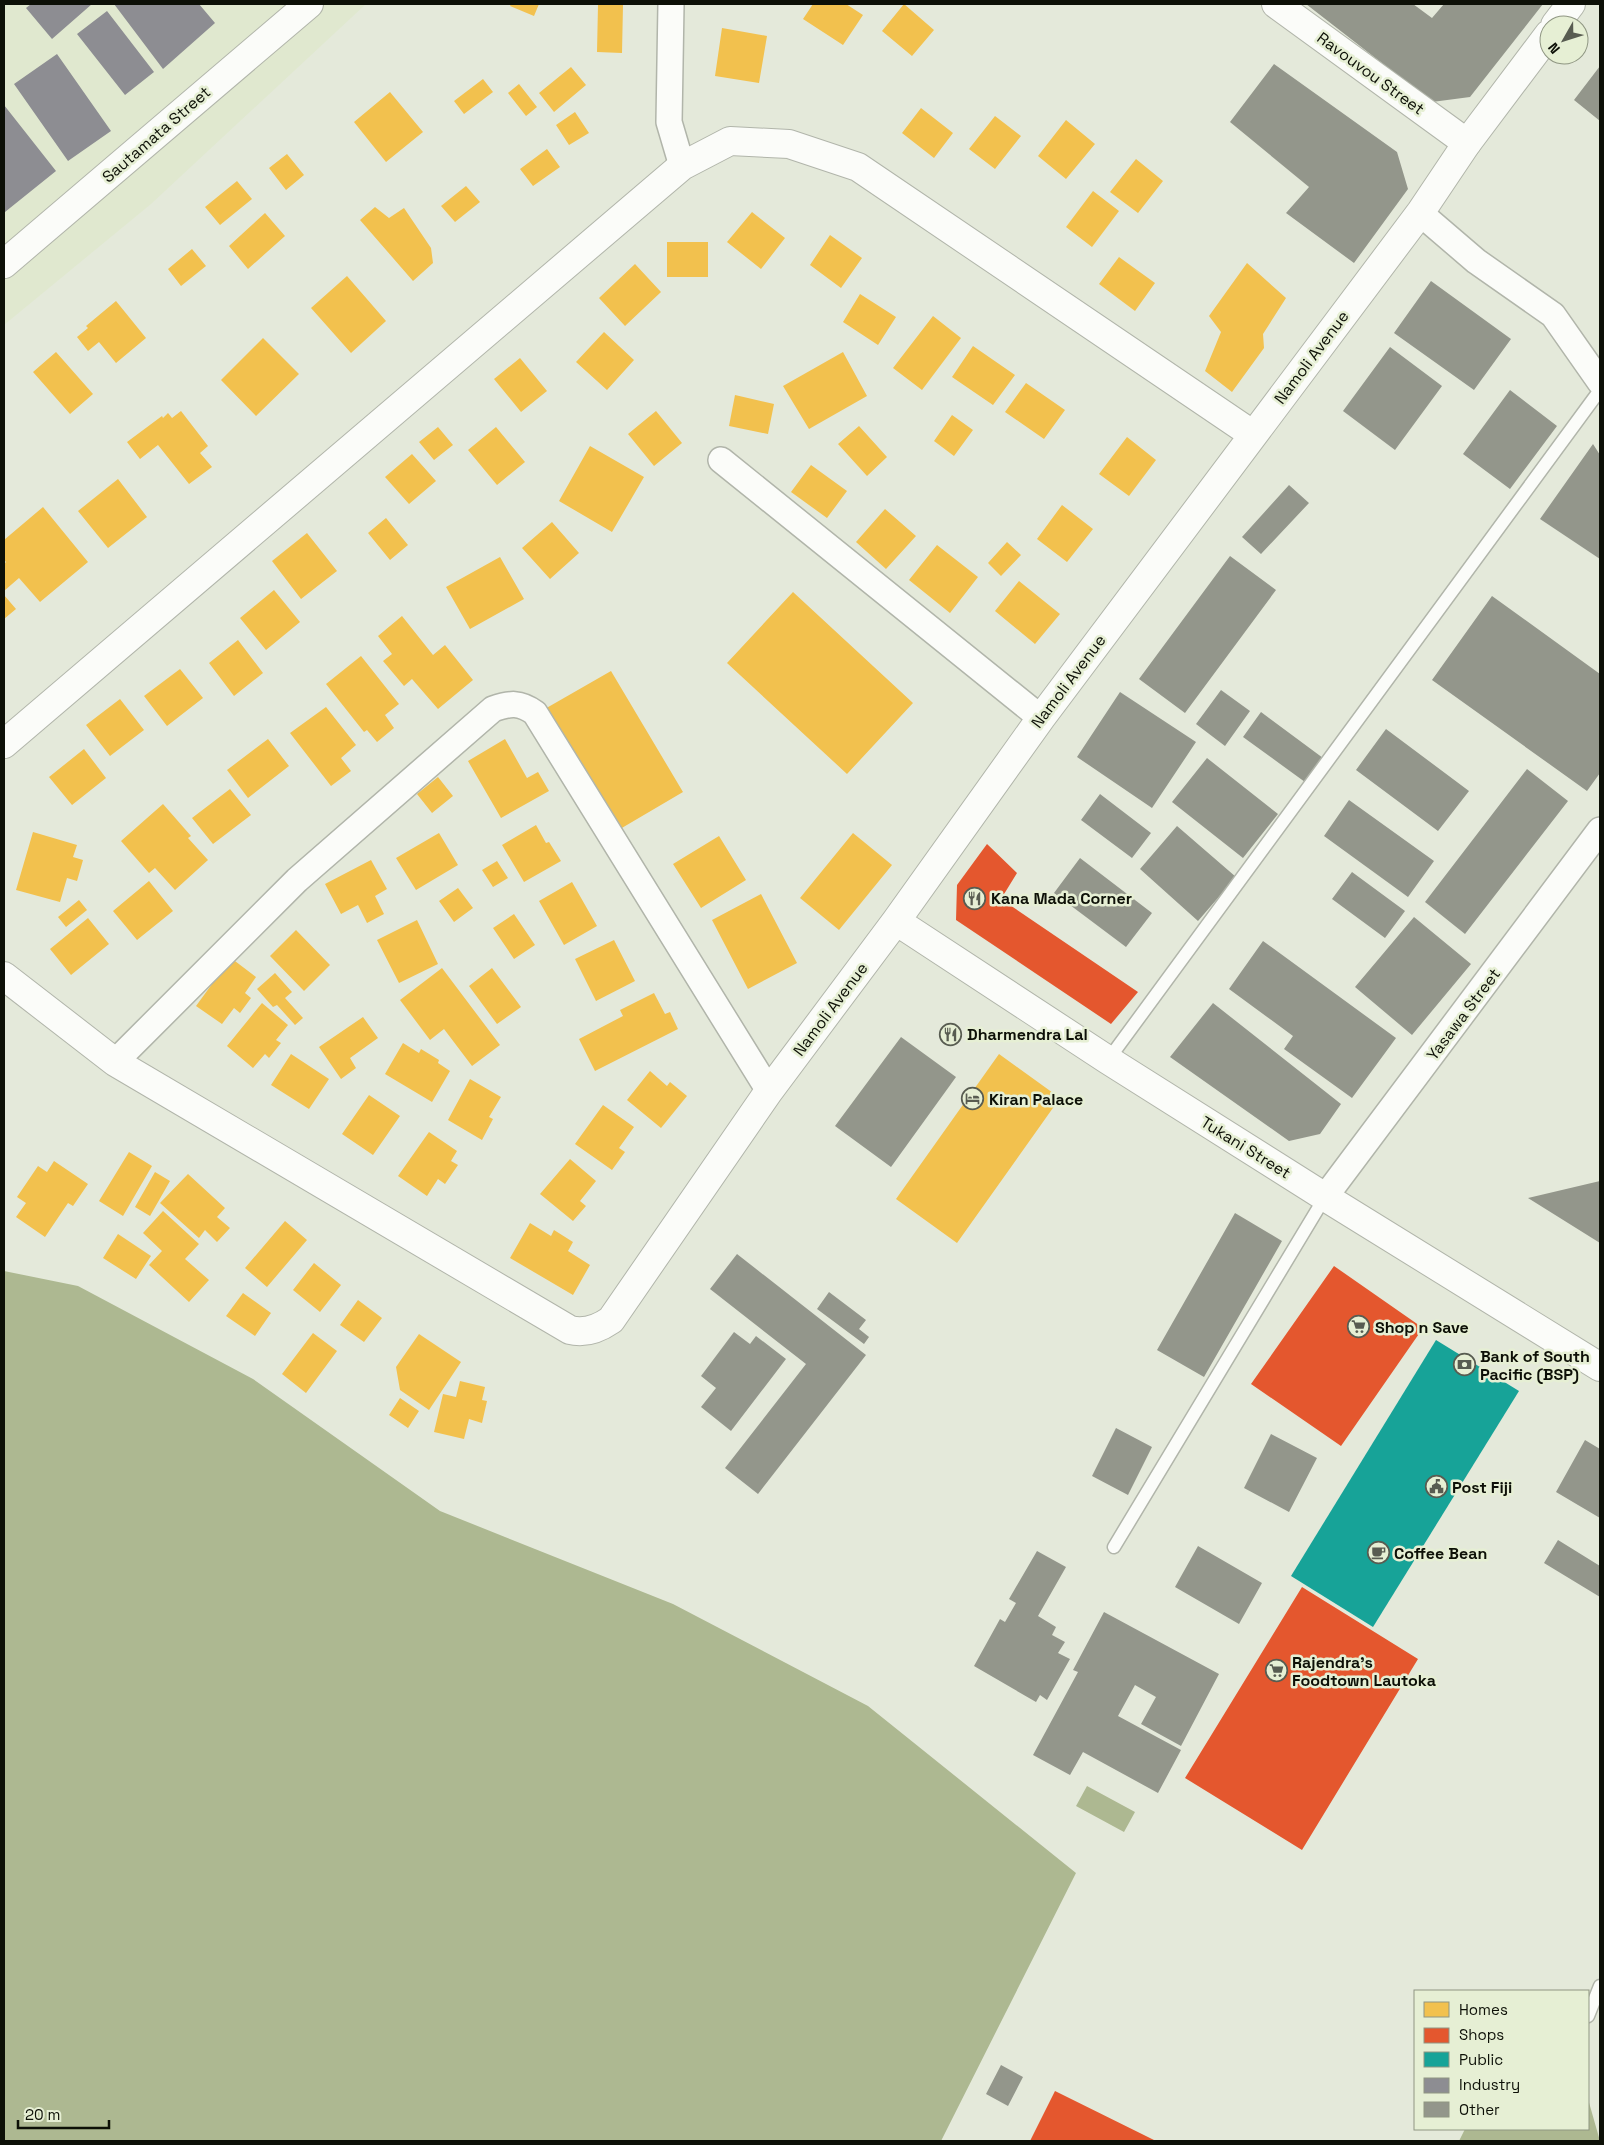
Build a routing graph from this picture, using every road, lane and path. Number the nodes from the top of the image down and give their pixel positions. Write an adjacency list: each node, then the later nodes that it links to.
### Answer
1 (309, 4): 10 (street, Sautamata Street)
2 (671, 4): 8 (street)
3 (1276, 4): 7 (street, Ravouvou Street)
4 (1572, 4): 5 (street)
5 (1564, 15)
6 (1539, 47): 7 (street, Namoli Avenue)
7 (1467, 143): 9 (street, Namoli Avenue)
8 (682, 166): 13 (street); 16 (street)
9 (1420, 213): 11 (street); 13 (street, Namoli Avenue)
10 (4, 264)
11 (1600, 382)
12 (1600, 390): 20 (lane)
13 (1252, 434): 15 (street, Namoli Avenue)
14 (721, 460): 15 (street)
15 (1040, 718): 18 (street, Namoli Avenue)
16 (4, 744)
17 (1600, 830): 23 (street, Yasawa Street)
18 (896, 921): 20 (street, Tukani Street); 22 (street, Namoli Avenue)
19 (4, 976): 21 (street)
20 (1108, 1060): 23 (street, Tukani Street)
21 (115, 1062): 22 (street, Namoli Avenue); 22 (street)
22 (769, 1092)
23 (1325, 1197): 24 (street, Tukani Street); 25 (lane)
24 (1600, 1367)
25 (1114, 1547)
26 (1600, 1986): 27 (lane)
27 (1589, 2014)

